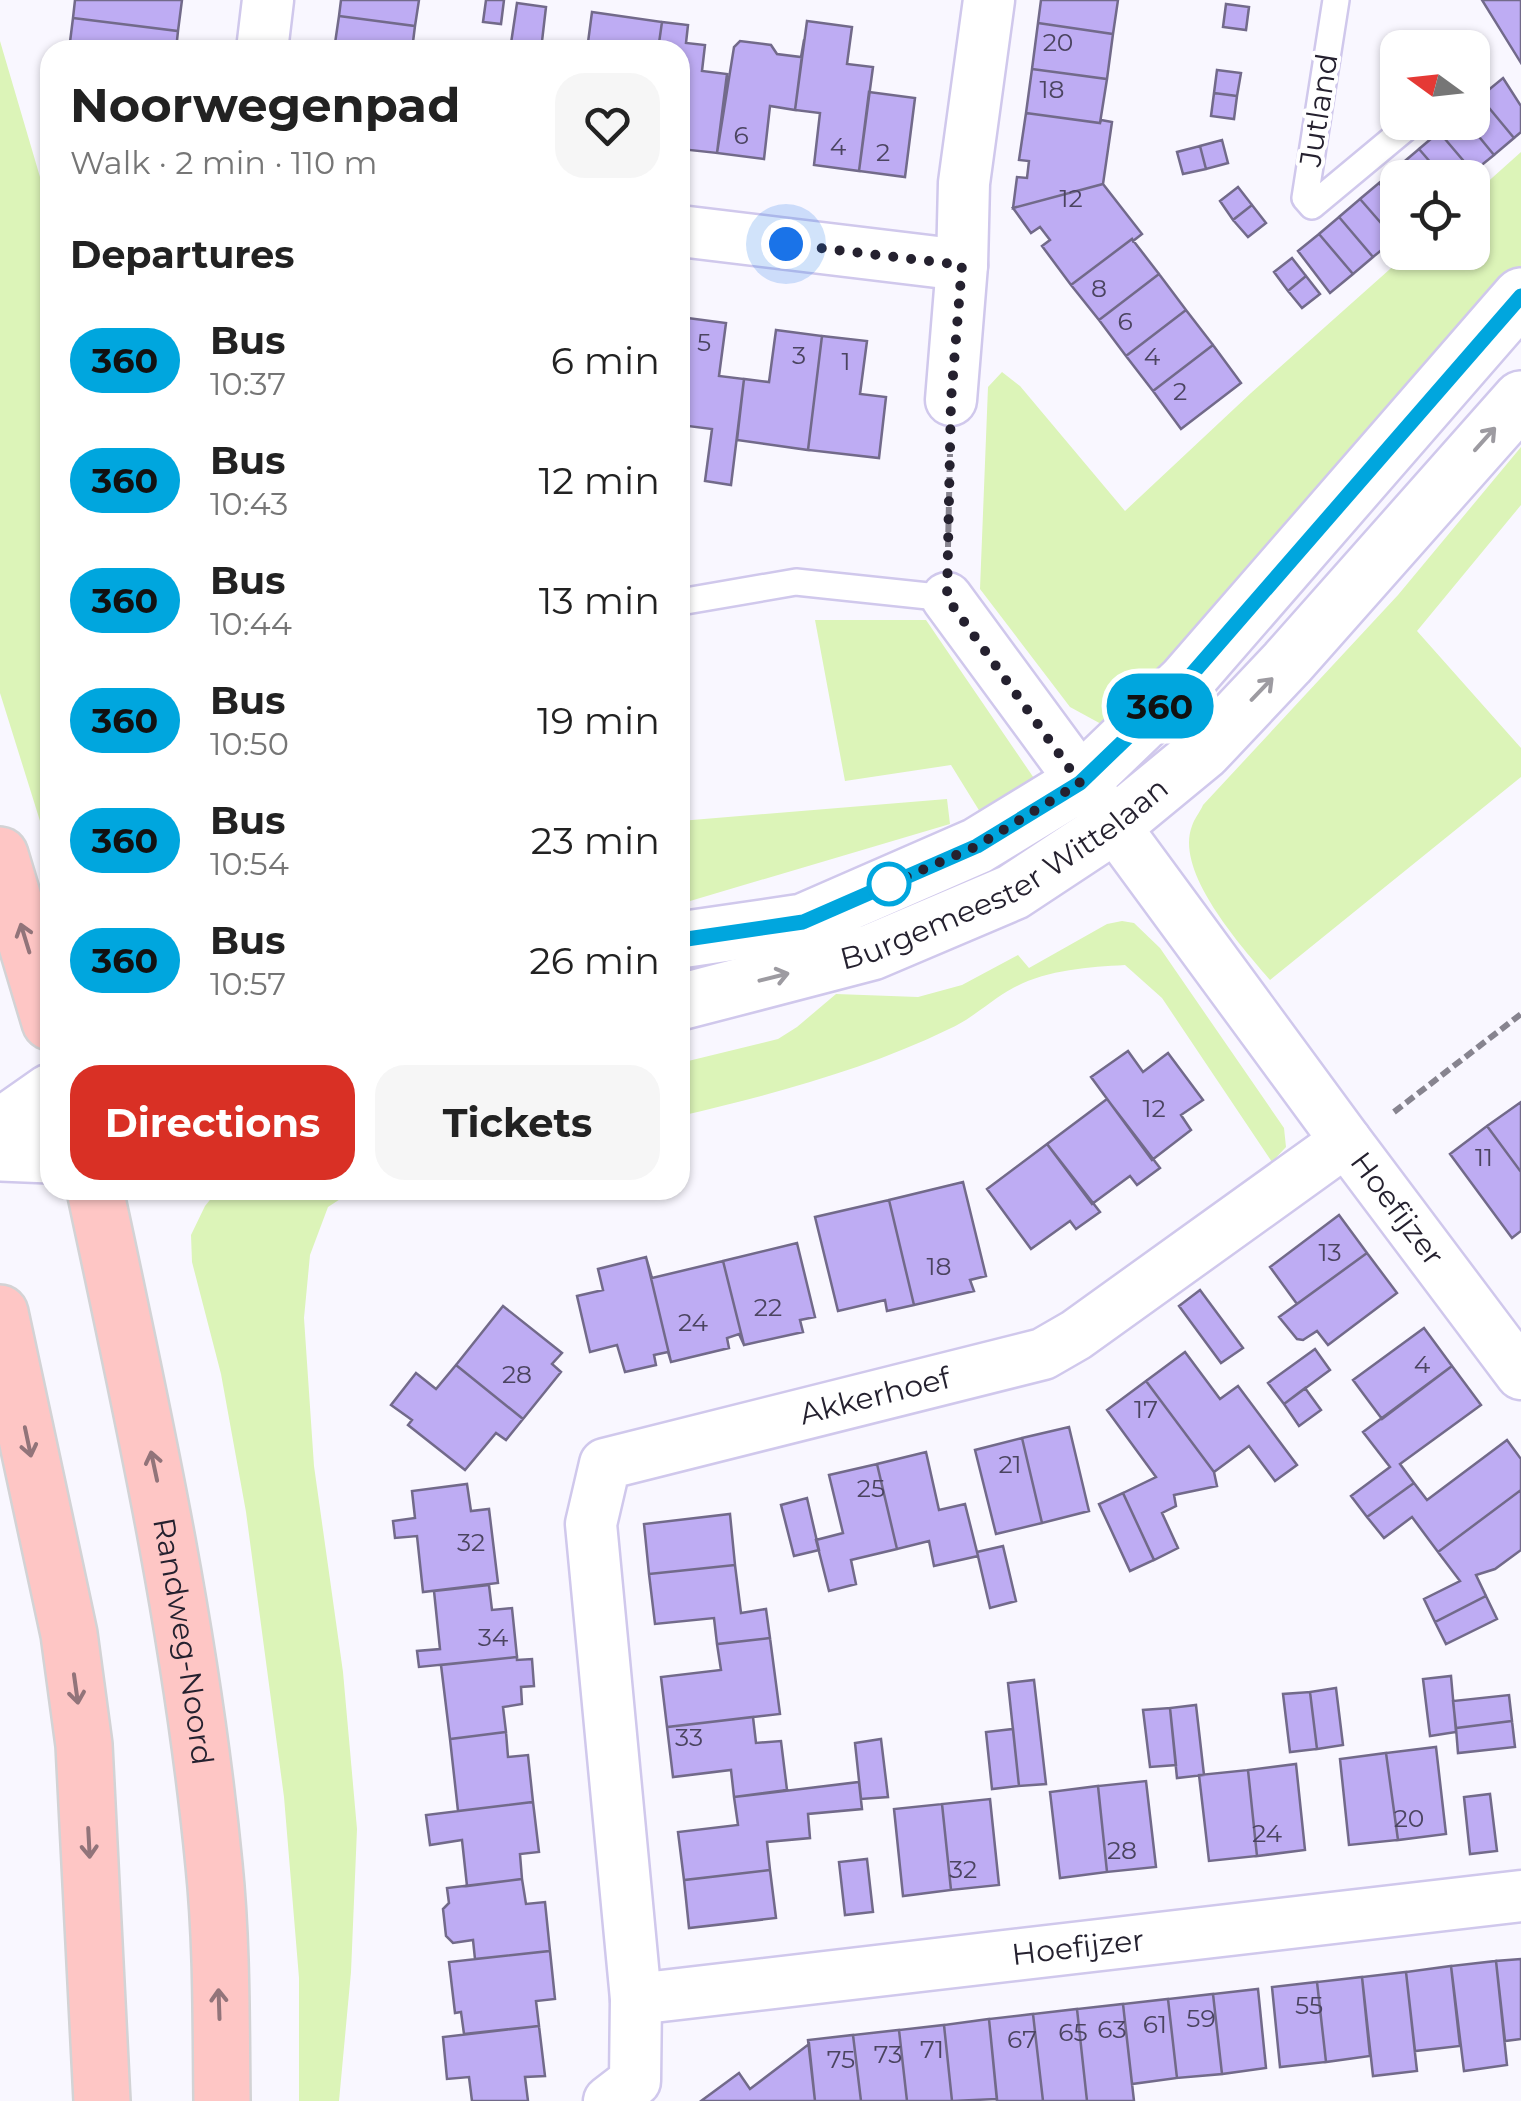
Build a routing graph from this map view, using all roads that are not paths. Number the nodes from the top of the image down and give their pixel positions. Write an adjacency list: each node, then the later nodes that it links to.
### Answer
1 (268, 0): 4 (street)
2 (989, 0): 7 (street)
3 (1336, 0): 5 (lane, Jutland)
4 (263, 40)
5 (1391, 140)
6 (690, 232): 7 (street)
7 (962, 265): 10 (street)
8 (1521, 296): 13 (street, Burgemeester Wittelaan)
9 (1521, 399): 14 (street, Burgemeester Wittelaan, one-way to 9)
10 (951, 400)
11 (947, 598): 12 (lane); 13 (street)
12 (690, 600)
13 (1080, 783): 14 (street); 16 (street, Burgemeester Wittelaan)
14 (1113, 826): 18 (street, Burgemeester Wittelaan, one-way to 14); 21 (street)
15 (0, 855): 17 (main road, one-way to 15)
16 (690, 939)
17 (40, 989)
18 (690, 999)
19 (40, 1099): 20 (street)
20 (0, 1127)
21 (1346, 1141): 26 (street, Hoefijzer); 28 (street, Akkerhoef)
22 (0, 1153): 23 (street)
23 (40, 1155)
24 (97, 1200): 30 (main road, Randweg-Noord, one-way to 24)
25 (0, 1313): 29 (main road, one-way to 29)
26 (1521, 1374)
27 (1521, 1896): 28 (street, Hoefijzer)
28 (636, 1999): 31 (street, Akkerhoef)
29 (102, 2101)
30 (222, 2101)
31 (608, 2101)

